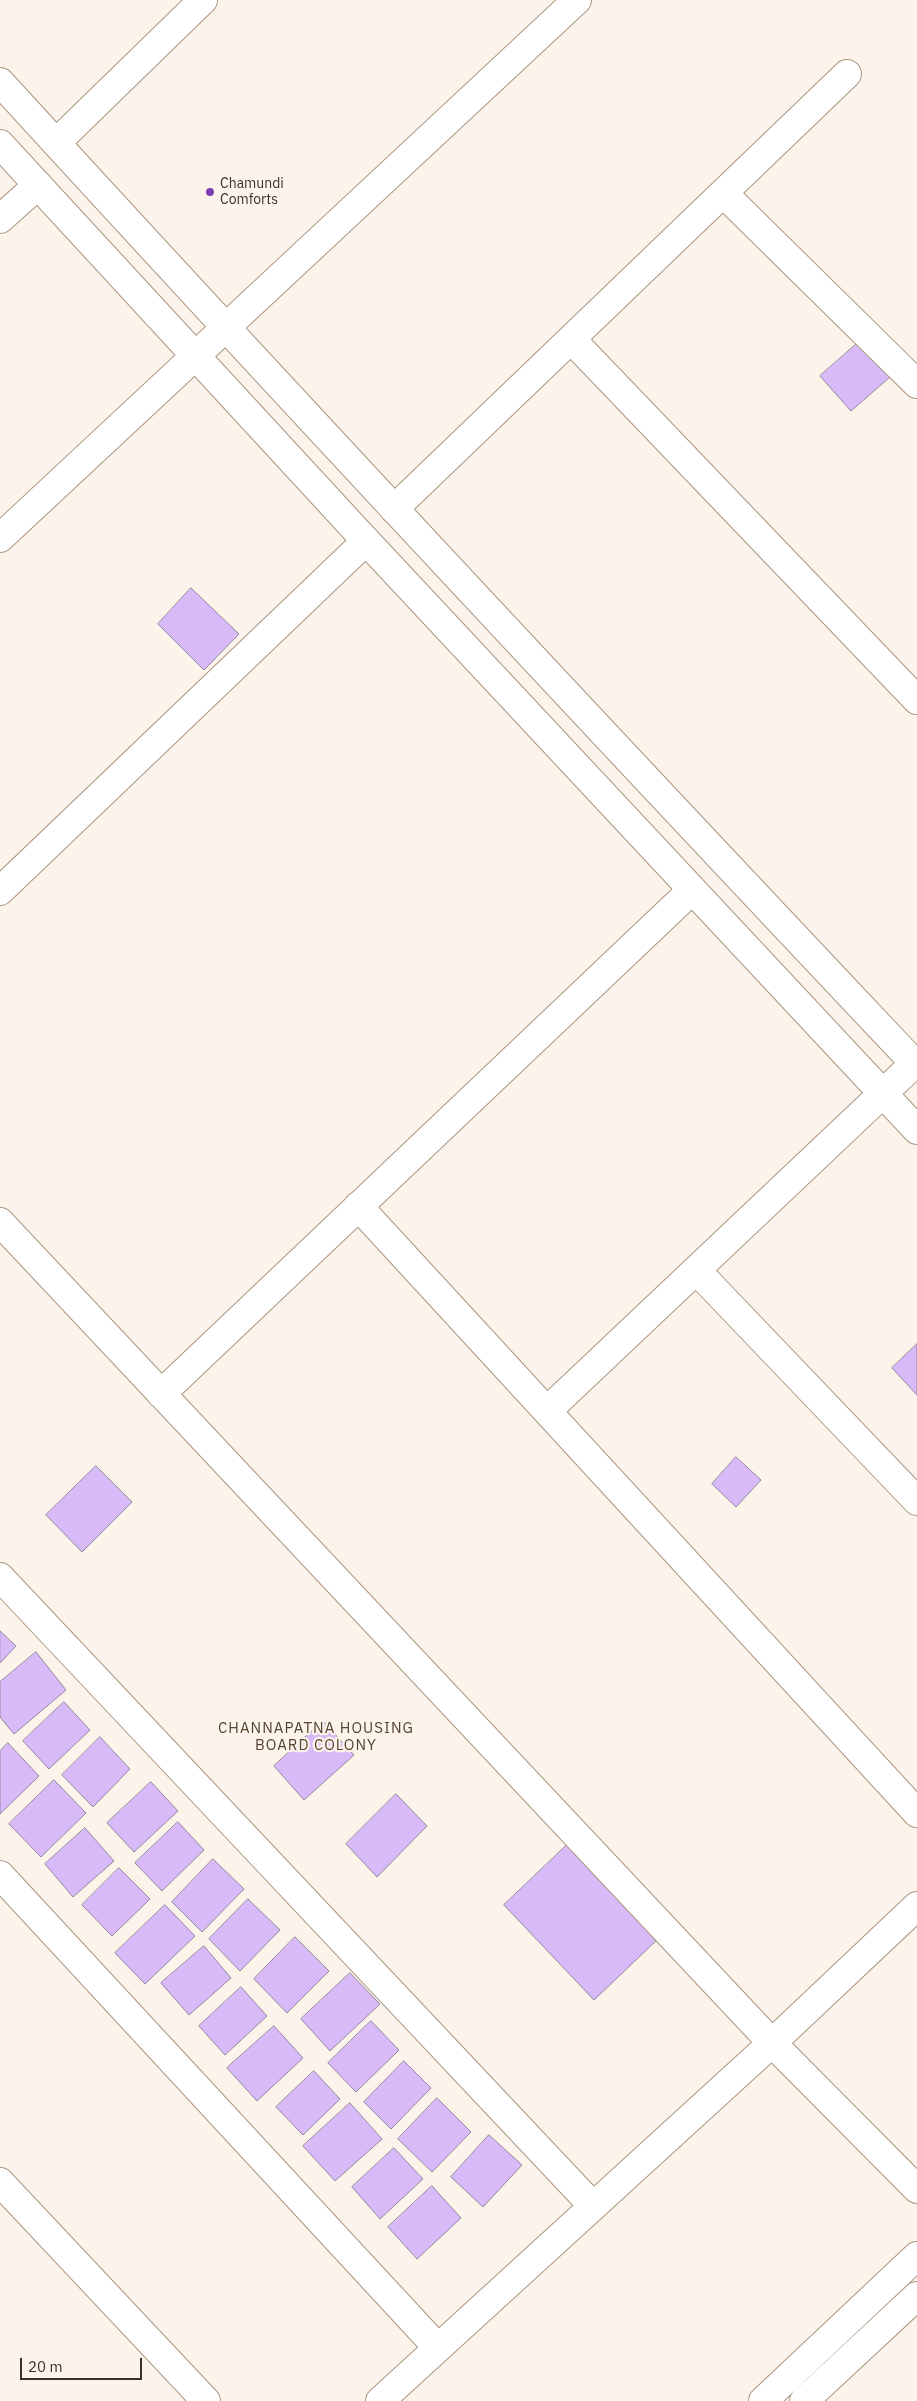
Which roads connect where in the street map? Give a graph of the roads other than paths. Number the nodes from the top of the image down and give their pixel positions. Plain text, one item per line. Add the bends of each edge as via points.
1 (203, 0) edge
2 (577, 0) edge
3 (847, 74) dead end
4 (0, 82) edge
5 (56, 143) junction
6 (0, 144) edge
7 (38, 185) junction
8 (723, 193) junction
9 (0, 219) edge
10 (225, 328) junction
11 (571, 339) junction
12 (196, 356) junction
13 (917, 384) edge
14 (394, 509) junction
15 (0, 538) edge
16 (366, 541) junction
17 (917, 700) edge
18 (692, 890) junction
19 (0, 892) edge
20 (916, 1064) edge
21 (883, 1094) junction
22 (917, 1130) edge
23 (358, 1206) junction
24 (0, 1222) edge
25 (696, 1270) junction
26 (161, 1394) junction
27 (547, 1411) junction
28 (917, 1501) edge
29 (0, 1577) edge
30 (917, 1813) edge
31 (0, 1875) edge
32 (917, 1906) edge
33 (772, 2043) junction
34 (0, 2182) edge
35 (917, 2189) edge
36 (593, 2206) junction
37 (917, 2256) edge
38 (917, 2296) edge
39 (438, 2348) junction
40 (206, 2401) edge
41 (380, 2401) edge
42 (763, 2401) edge
43 (804, 2401) edge

1 - 5 street
2 - 10 street
3 - 8 street
4 - 5 street
5 - 10 street
6 - 7 street
7 - 9 street
7 - 12 street
8 - 11 street
8 - 13 street
10 - 12 street
10 - 14 street
11 - 14 street
11 - 17 street
12 - 15 street
12 - 16 street
14 - 20 street
16 - 18 street
16 - 19 street
18 - 21 street
18 - 23 street
20 - 21 street
21 - 22 street
21 - 25 street
23 - 26 street
23 - 27 street
24 - 26 street
25 - 27 street
25 - 28 street
26 - 33 street
27 - 30 street
29 - 36 street
31 - 39 street
32 - 33 street
33 - 35 street
33 - 36 street
34 - 40 street
36 - 39 street
37 - 42 street
38 - 43 street
39 - 41 street

